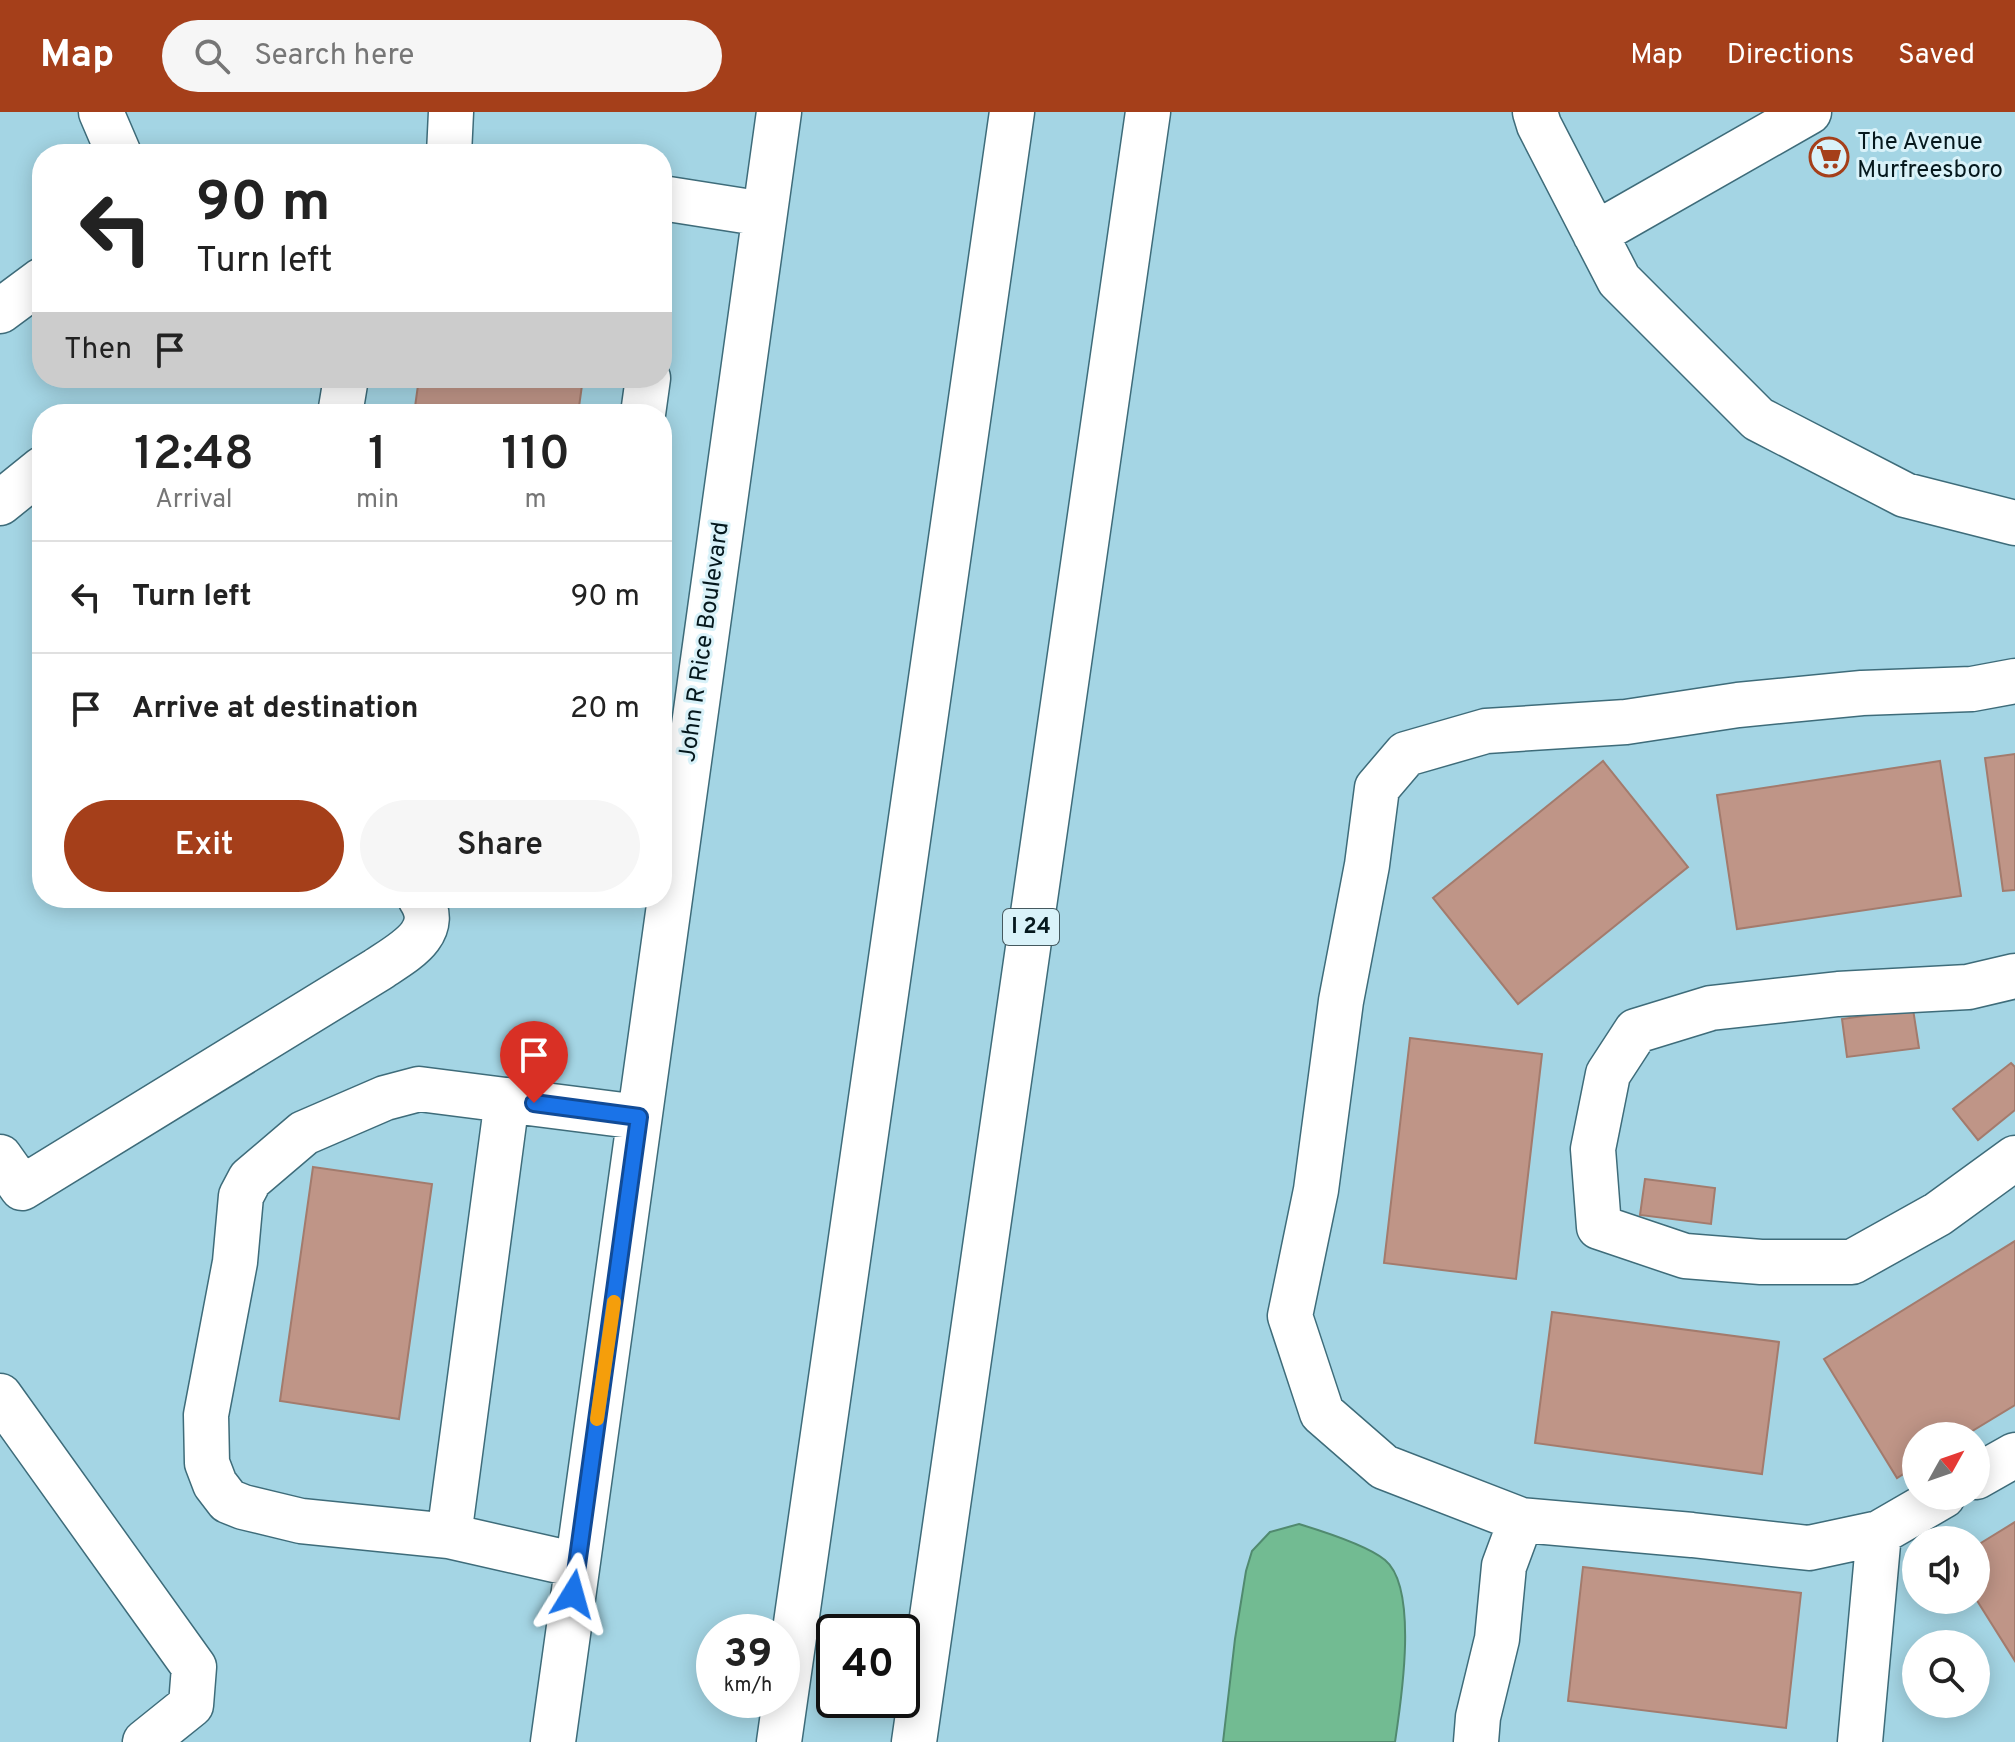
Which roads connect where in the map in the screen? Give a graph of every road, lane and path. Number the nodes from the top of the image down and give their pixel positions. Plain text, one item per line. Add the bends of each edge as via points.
1 (101, 112) edge
2 (451, 112) edge
3 (779, 112) edge
4 (1012, 112) edge
5 (1148, 112) edge
6 (1535, 112) edge
7 (1809, 112) edge
8 (115, 144) edge
9 (449, 144) edge
10 (672, 200) edge
11 (764, 214) junction
12 (1595, 234) junction
13 (32, 287) edge
14 (0, 311) edge
15 (32, 477) edge
16 (0, 503) edge
17 (2015, 523) edge
18 (2015, 681) edge
19 (672, 879) edge
20 (426, 908) edge
21 (668, 908) edge
22 (2015, 976) edge
23 (507, 1100) junction
24 (639, 1117) junction
25 (0, 1157) edge
26 (2015, 1158) edge
27 (0, 1396) edge
28 (2015, 1455) edge
29 (1990, 1469) edge
30 (1919, 1510) edge
31 (1521, 1520) junction
32 (1879, 1533) junction
33 (449, 1536) junction
34 (577, 1565) junction
35 (145, 1742) edge
36 (553, 1742) edge
37 (779, 1742) edge
38 (914, 1742) edge
39 (1476, 1742) edge
40 (1860, 1742) edge

1 - 8 main road
2 - 9 main road
3 - 11 main road, John R Rice Boulevard
4 - 37 main road
5 - 38 main road, I 24
6 - 12 main road
7 - 12 main road
10 - 11 main road
11 - 19 main road, John R Rice Boulevard
12 - 17 main road via 1619,280 1758,419 1905,495
13 - 14 main road
15 - 16 main road
18 - 31 main road via 1972,689 1738,705 1626,722 1486,731 1406,754 1377,788 1316,1190 1290,1316 1322,1413 1384,1467
20 - 25 main road via 427,929 414,945 22,1188
21 - 24 main road, John R Rice Boulevard
22 - 26 main road via 1968,987 1711,1008 1636,1031 1608,1074 1593,1149 1599,1227 1685,1256 1761,1262 1852,1262 1938,1214
23 - 24 main road
23 - 33 main road
23 - 33 main road via 419,1089 385,1098 304,1133 250,1179 241,1196 235,1262 206,1415 207,1463 228,1501 301,1521
24 - 34 main road, John R Rice Boulevard
27 - 35 main road via 194,1667 191,1705
28 - 29 main road
30 - 32 main road
31 - 32 main road via 1809,1548
31 - 39 main road via 1504,1566 1497,1639
32 - 40 main road
33 - 34 main road
34 - 36 main road, John R Rice Boulevard

